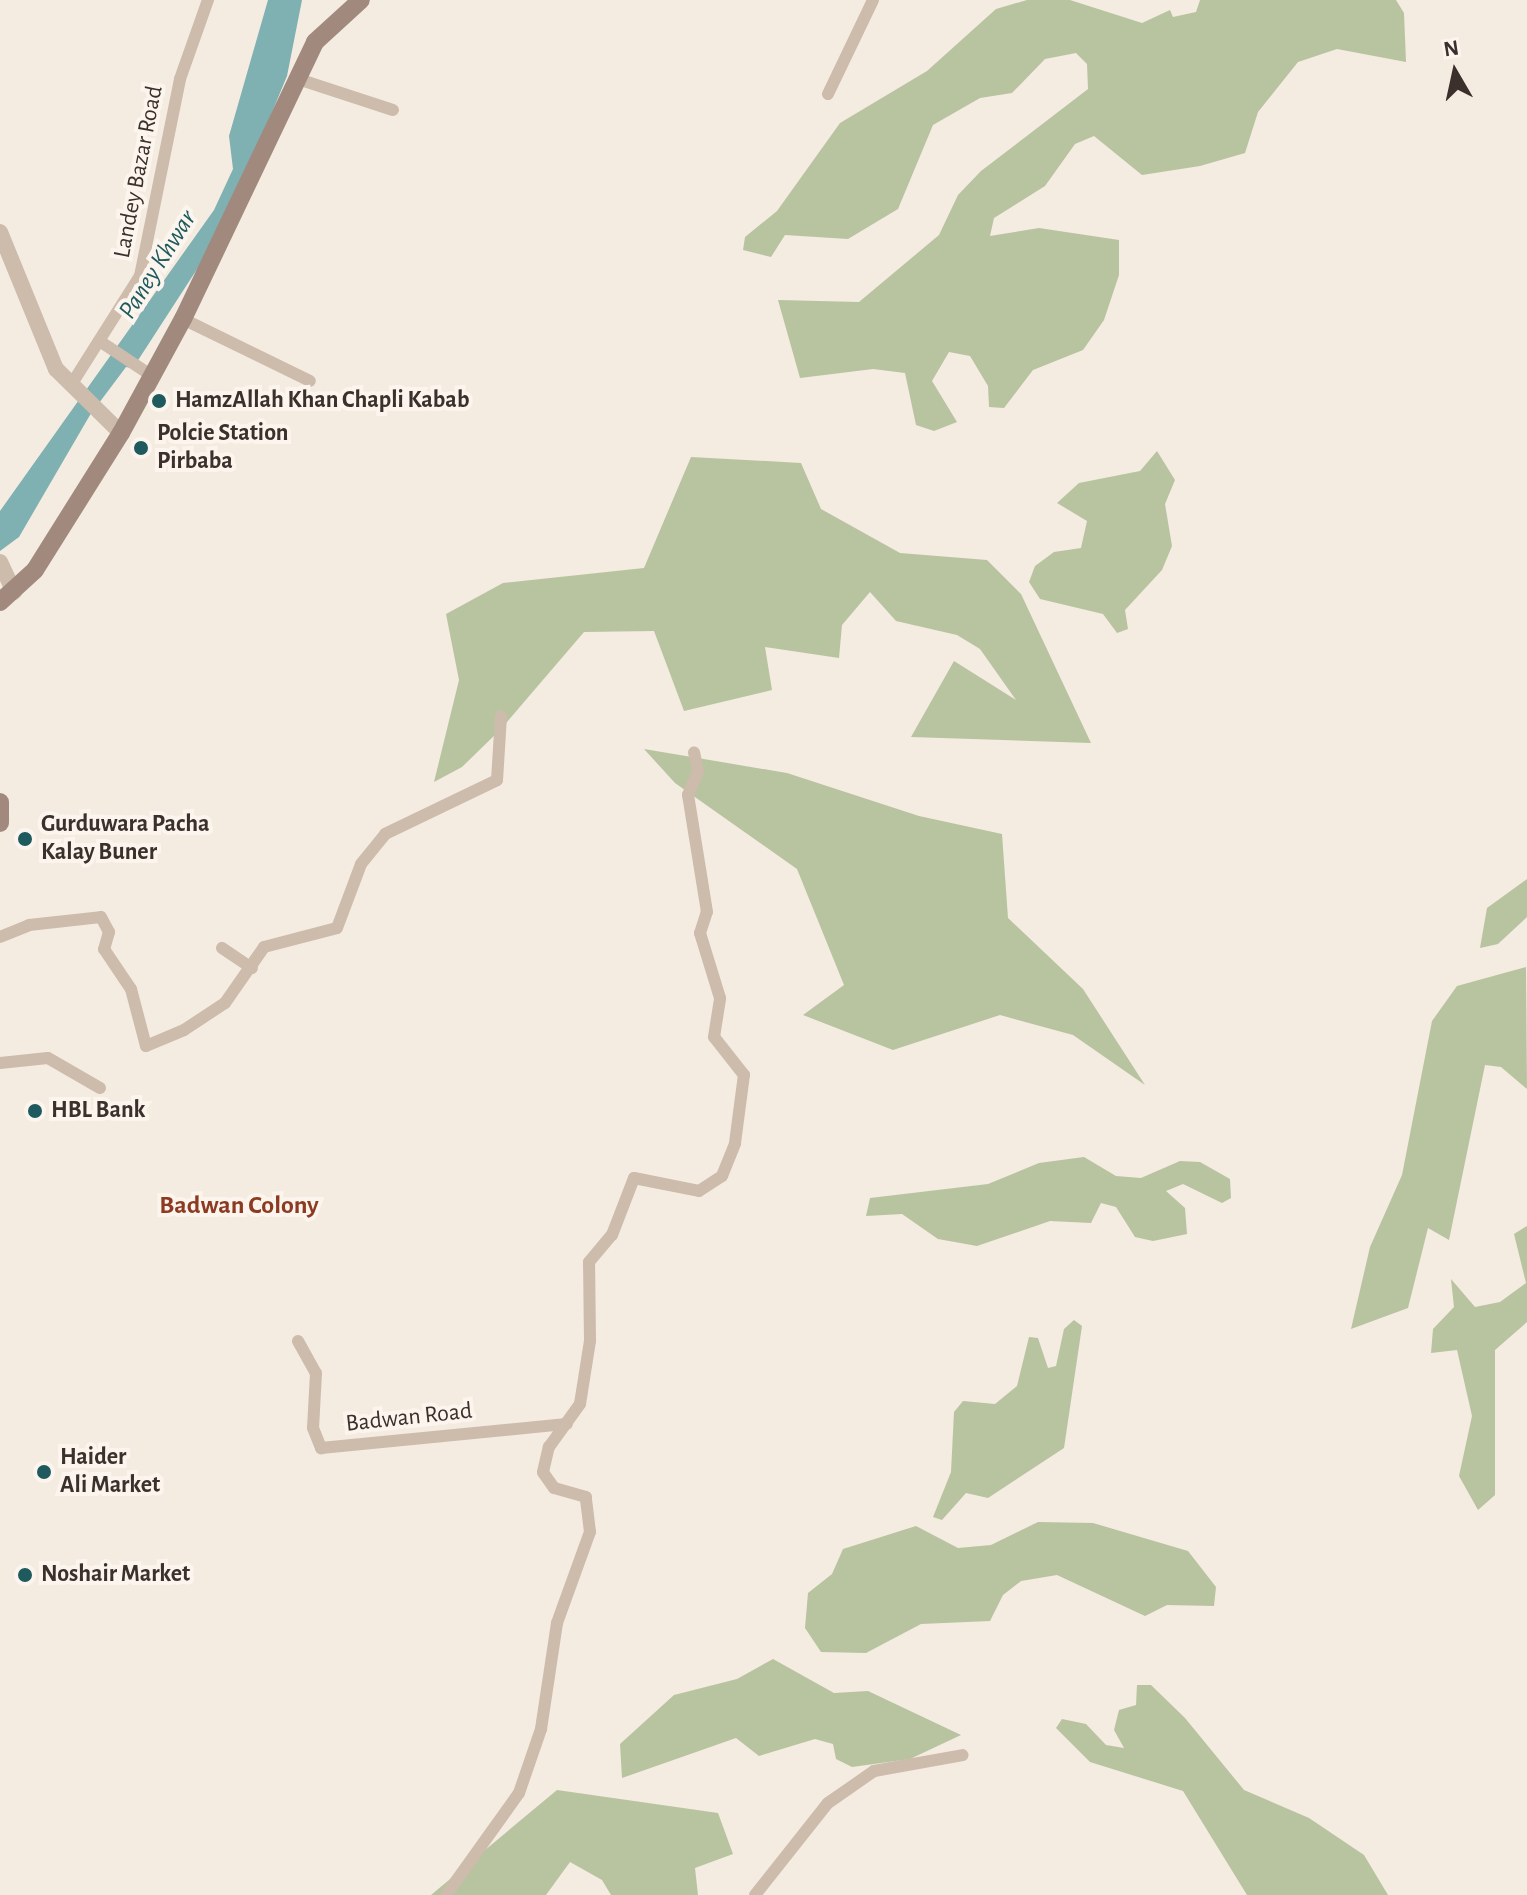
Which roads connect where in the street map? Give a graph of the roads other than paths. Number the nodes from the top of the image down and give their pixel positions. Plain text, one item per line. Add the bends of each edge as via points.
1 (208, 0) edge
2 (361, 0) edge
3 (873, 0) edge
4 (295, 78) junction
5 (828, 94) dead end
6 (393, 110) dead end
7 (0, 232) edge
8 (183, 319) junction
9 (101, 342) junction
10 (152, 376) junction
11 (310, 381) dead end
12 (74, 389) junction
13 (121, 433) junction
14 (0, 562) edge
15 (7, 597) edge
16 (501, 716) dead end
17 (694, 752) dead end
18 (0, 802) edge
19 (0, 823) edge
20 (0, 937) edge
21 (222, 948) dead end
22 (252, 968) junction
23 (0, 1063) edge
24 (100, 1088) dead end
25 (298, 1341) dead end
26 (567, 1424) junction
27 (963, 1755) dead end
28 (446, 1895) edge
29 (755, 1895) edge

1 - 9 street, Landey Bazar Road via 173,106 148,253
2 - 4 main road via 315,42
3 - 5 street
4 - 6 street
4 - 8 main road
7 - 12 street via 44,347
8 - 10 main road
8 - 11 street
9 - 10 street
9 - 12 street, Landey Bazar Road
10 - 13 main road
12 - 13 street
13 - 15 main road
14 - 15 street
16 - 22 street via 497,780 385,834 361,864 337,928 275,942
17 - 26 street via 698,771 688,795 707,912 700,933 720,998 714,1037 739,1061 745,1089 722,1176 699,1191 634,1178 612,1235 589,1262 588,1362 580,1404
18 - 19 main road
20 - 22 street via 29,925 101,917 109,932 104,949 131,989 146,1046 210,1018
21 - 22 street
23 - 24 street via 48,1058
25 - 26 street, Badwan Road via 316,1373 313,1428 321,1448
26 - 28 street via 543,1472 554,1488 586,1497 593,1518 557,1623 541,1729 519,1793
27 - 29 street via 874,1771 828,1803

